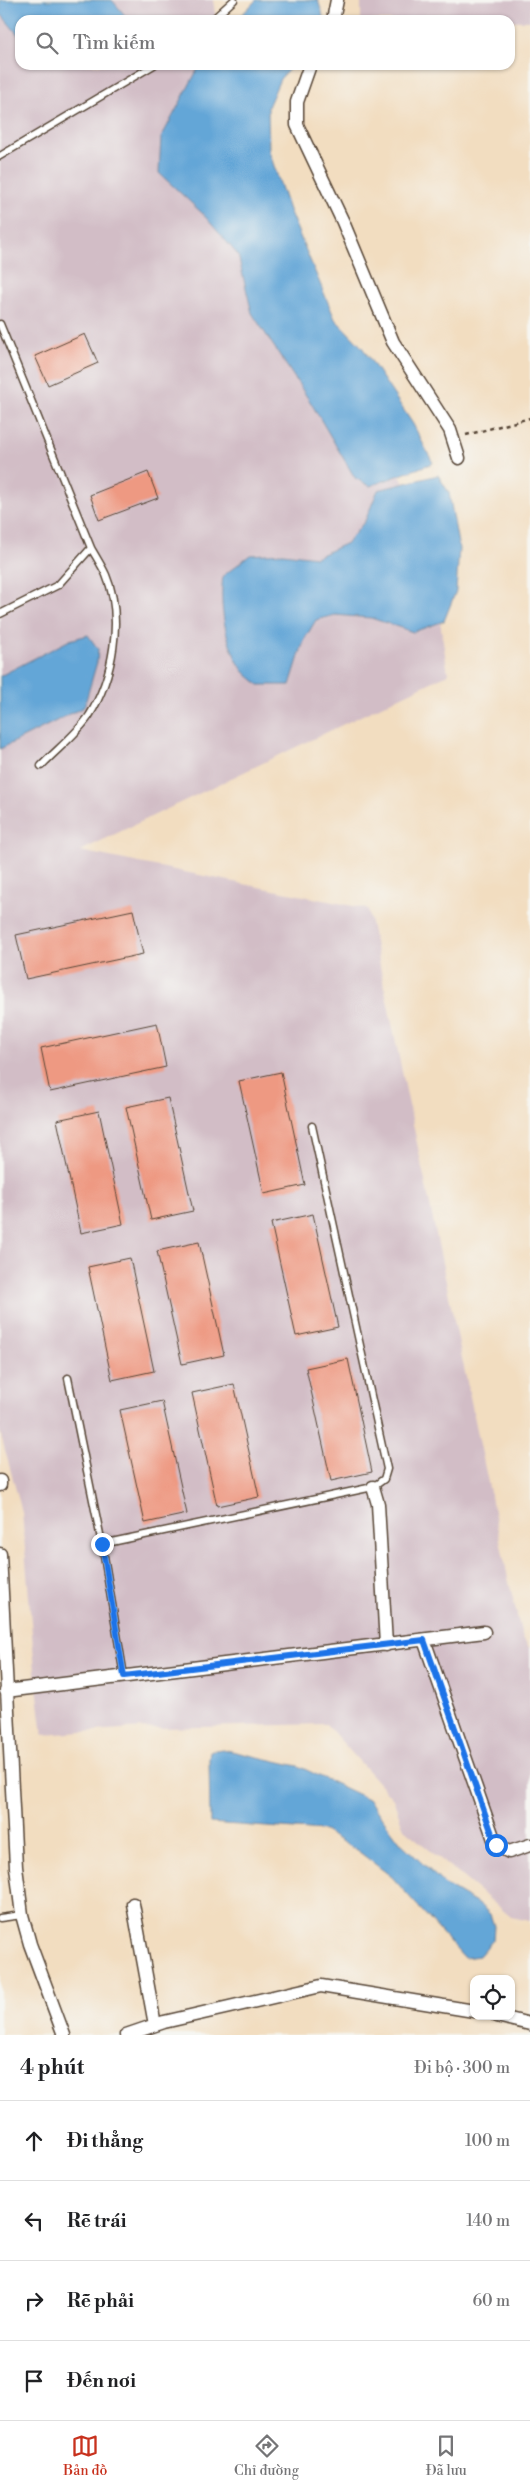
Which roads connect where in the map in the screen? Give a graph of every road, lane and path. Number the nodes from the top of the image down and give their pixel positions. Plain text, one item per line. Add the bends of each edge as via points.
1 (234, 0) edge
2 (337, 0) edge
3 (218, 15) edge
4 (334, 15) edge
5 (146, 70) edge
6 (308, 70) edge
7 (0, 156) edge
8 (0, 324) edge
9 (530, 418) edge
10 (452, 438) junction
11 (459, 458) dead end
12 (91, 548) junction
13 (0, 614) edge
14 (41, 766) dead end
15 (312, 1126) dead end
16 (68, 1378) dead end
17 (373, 1487) junction
18 (102, 1544) junction
19 (0, 1554) edge
20 (484, 1632) dead end
21 (424, 1640) junction
22 (386, 1645) junction
23 (2, 1658) edge
24 (124, 1676) junction
25 (6, 1691) junction
26 (5, 1765) edge
27 (530, 1845) edge
28 (133, 1904) dead end
29 (22, 1915) junction
30 (0, 1918) edge
31 (470, 2010) edge
32 (514, 2020) edge
33 (530, 2024) edge
34 (155, 2025) junction
35 (64, 2035) edge
36 (126, 2035) edge

1 - 3 lane
2 - 4 street
5 - 7 lane
6 - 10 street via 297,102 296,125 343,222 394,342
8 - 12 lane
9 - 10 path
10 - 11 street
12 - 13 lane via 58,585
12 - 14 lane via 106,576 114,613 107,673 88,717
15 - 17 lane via 387,1469 384,1478
16 - 18 lane
17 - 18 lane
17 - 22 street via 378,1504
18 - 24 lane
19 - 23 street
20 - 21 street
21 - 22 street
21 - 27 street via 496,1845 509,1852
22 - 24 street
23 - 25 street
24 - 25 street
25 - 26 street
26 - 29 street
28 - 34 street
29 - 30 lane
29 - 35 street
31 - 34 street via 321,1986
32 - 33 street
34 - 36 street

